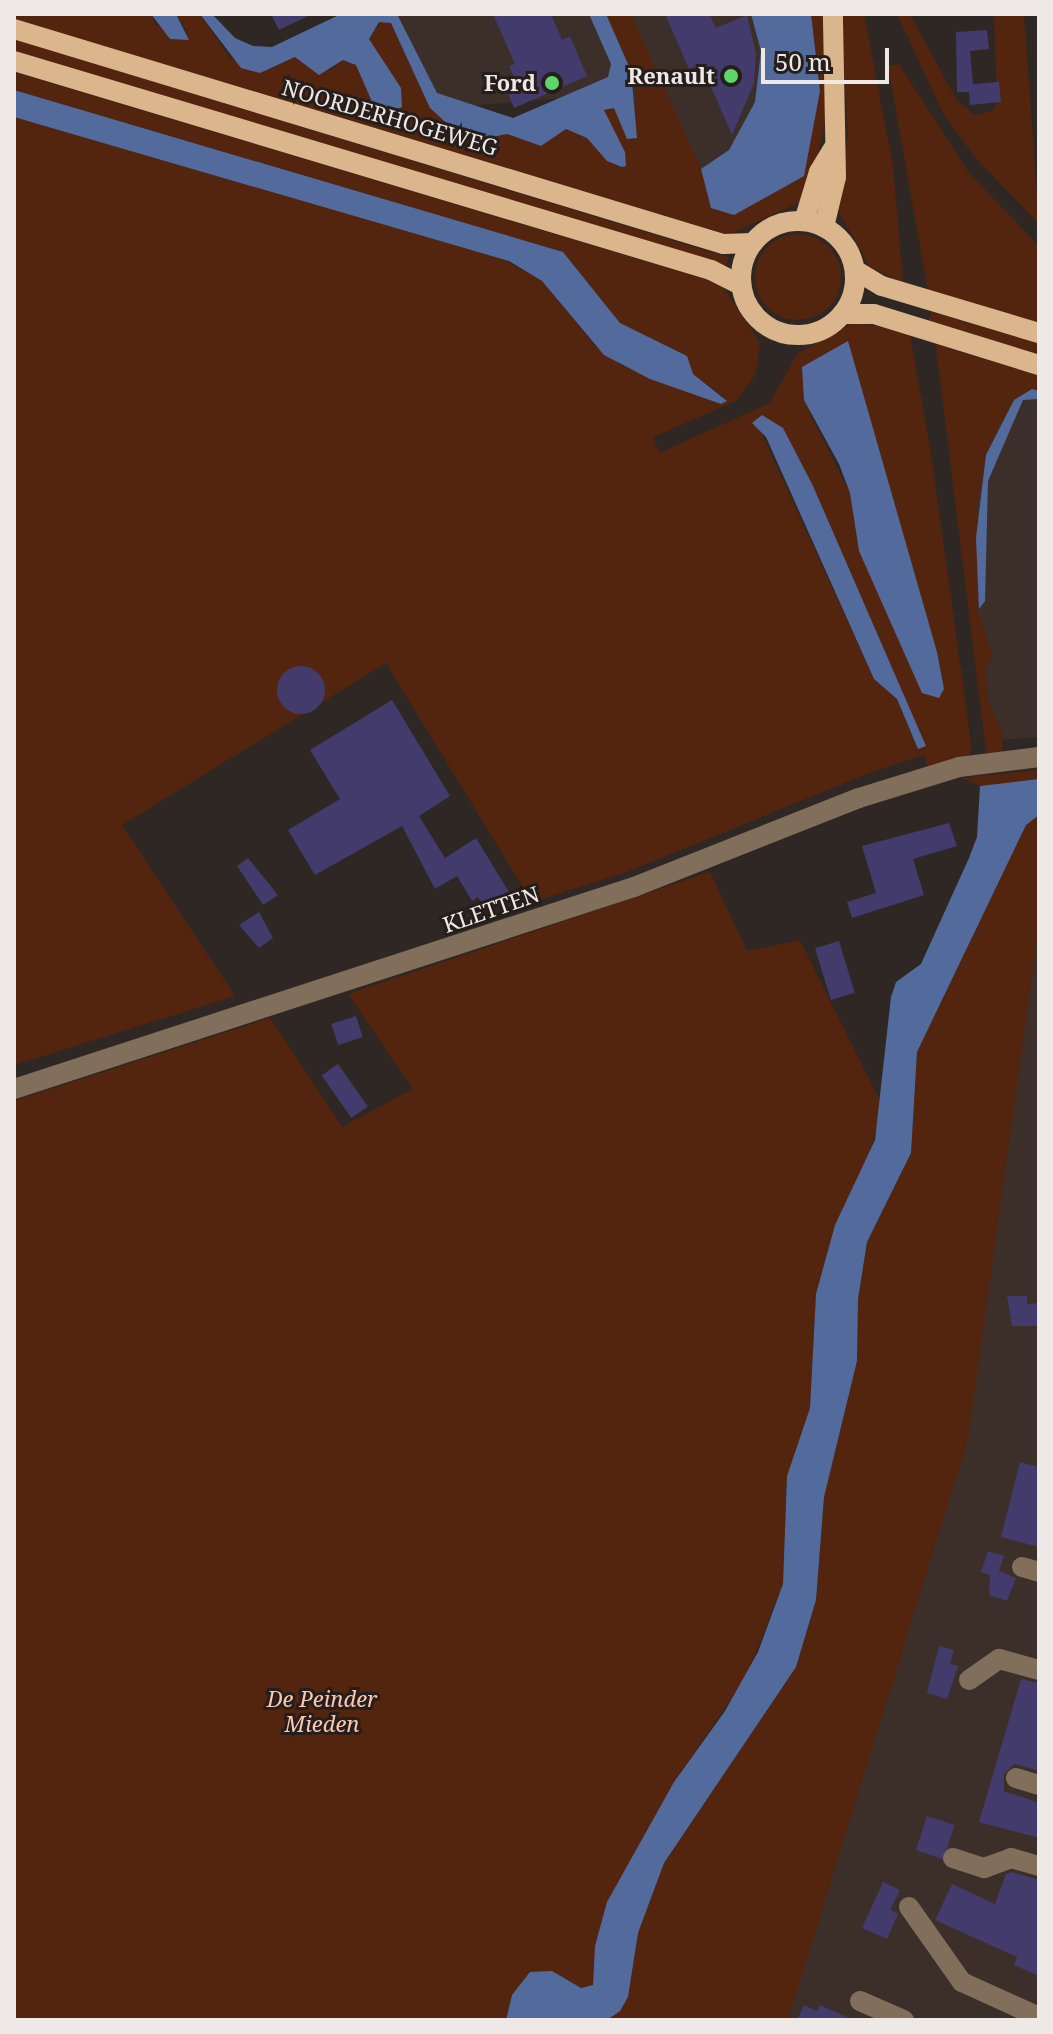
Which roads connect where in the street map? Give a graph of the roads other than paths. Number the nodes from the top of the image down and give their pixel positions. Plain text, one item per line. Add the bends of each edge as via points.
1 (833, 14) edge
2 (14, 29) edge
3 (14, 61) edge
4 (833, 149) junction
5 (804, 221) junction
6 (824, 227) junction
7 (753, 243) junction
8 (855, 270) junction
9 (741, 285) junction
10 (842, 314) junction
11 (1039, 333) edge
12 (1039, 365) edge
13 (1039, 757) edge
14 (14, 1089) edge
15 (1039, 1670) edge
16 (969, 1680) dead end
17 (1016, 1778) dead end
18 (1039, 1785) edge
19 (953, 1858) dead end
20 (1039, 1866) edge
21 (909, 1907) dead end
22 (860, 2001) dead end
23 (1039, 2017) edge
24 (904, 2020) edge

1 - 4 main road via 838,116
2 - 7 main road, NOORDERHOGEWEG via 723,244
3 - 9 main road via 711,270
4 - 5 main road via 819,172
4 - 6 main road via 836,177
5 - 6 main road
5 - 7 main road via 775,225
6 - 8 main road via 850,252
7 - 9 main road via 745,256
8 - 10 main road via 855,286
8 - 11 main road via 882,286
9 - 10 main road via 757,318 784,333 813,333
10 - 12 main road via 874,314
13 - 14 street, KLETTEN via 978,763 859,798 634,887
15 - 16 street via 999,1659
17 - 18 street
19 - 20 street via 984,1868 1011,1858
21 - 23 street via 962,1982
22 - 24 street

